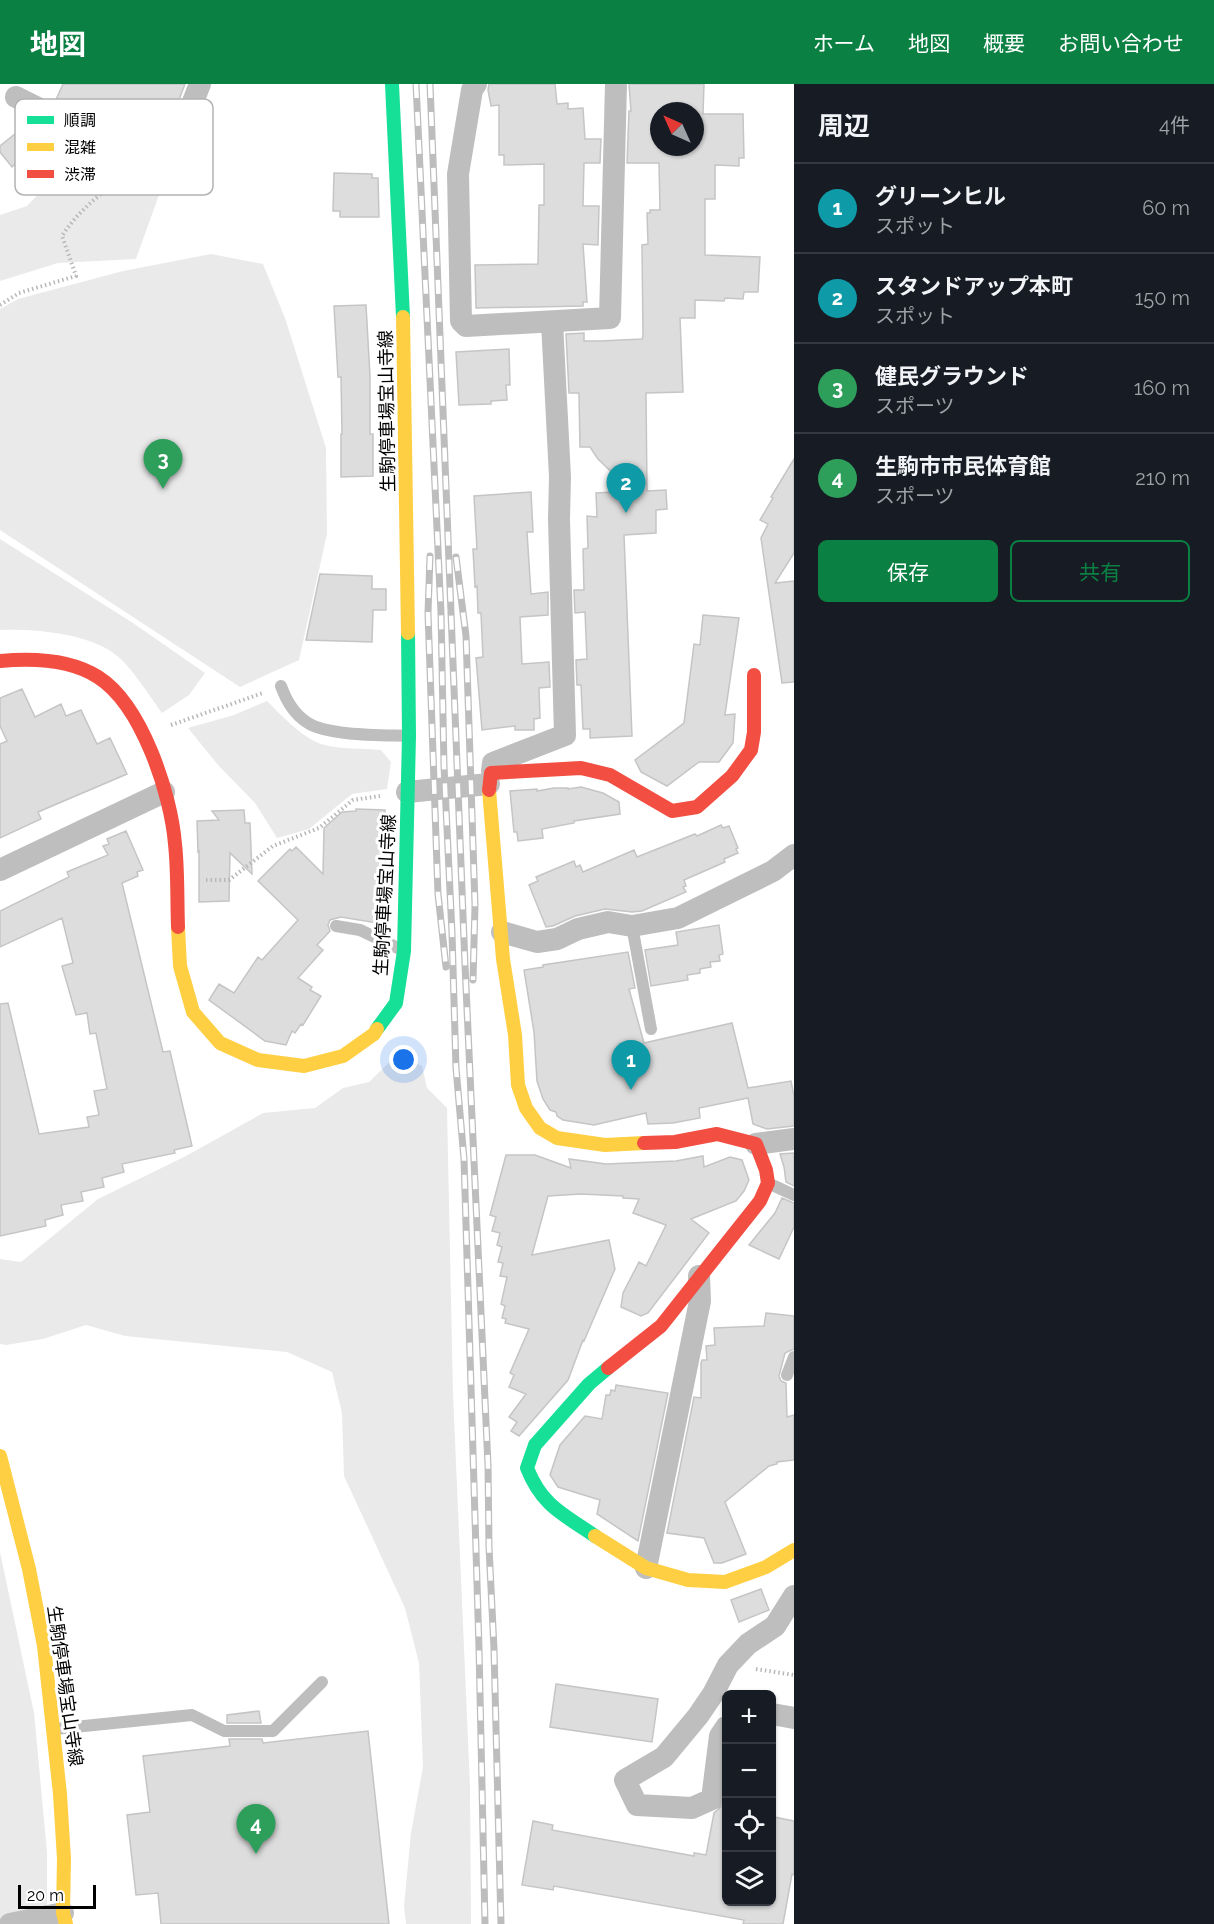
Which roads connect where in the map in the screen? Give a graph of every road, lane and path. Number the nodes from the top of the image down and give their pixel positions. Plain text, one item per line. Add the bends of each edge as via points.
1 (200, 84) edge
2 (392, 84) edge
3 (476, 84) edge
4 (616, 84) edge
5 (194, 99) edge
6 (100, 195) edge
7 (0, 305) edge
8 (552, 322) junction
9 (0, 661) edge
10 (754, 675) dead end
11 (281, 686) joint
12 (145, 735) junction
13 (409, 736) junction
14 (490, 778) junction
15 (164, 792) junction
16 (407, 792) junction
17 (794, 855) edge
18 (0, 870) edge
19 (177, 881) junction
20 (336, 926) dead end
21 (632, 926) junction
22 (502, 933) junction
23 (404, 951) junction
24 (651, 1029) dead end
25 (794, 1139) edge
26 (756, 1144) junction
27 (768, 1183) junction
28 (794, 1195) edge
29 (699, 1276) junction
30 (794, 1357) edge
31 (787, 1376) dead end
32 (0, 1456) edge
33 (794, 1550) edge
34 (646, 1568) junction
35 (794, 1596) edge
36 (729, 1665) junction
37 (794, 1675) edge
38 (322, 1682) dead end
39 (776, 1715) edge
40 (794, 1718) edge
41 (54, 1729) junction
42 (722, 1733) edge
43 (65, 1918) edge
44 (10, 1924) edge

1 - 5 street
2 - 13 main road, 生駒停車場宝山寺線 via 404,346
3 - 8 street via 458,174 461,321 466,326
4 - 8 street via 610,318
6 - 7 path via 70,223 62,236 76,276 19,293
8 - 14 street via 560,477 565,735 493,763
9 - 12 main road, 生駒停車場宝山寺線 via 64,663 98,676 125,702
10 - 14 main road via 751,750 732,776 697,807 672,811 610,775 581,768
11 - 12 path
11 - 13 lane via 287,701 308,723 337,732
12 - 15 main road, 生駒停車場宝山寺線
13 - 16 main road, 生駒停車場宝山寺線
14 - 16 street
14 - 22 main road
15 - 18 street
15 - 19 main road, 生駒停車場宝山寺線 via 175,842
16 - 19 path via 353,800 320,828 273,846 229,879
16 - 23 main road, 生駒停車場宝山寺線
17 - 21 street via 773,871 678,918
19 - 23 main road, 生駒停車場宝山寺線 via 180,966 193,1012 220,1042 258,1060 304,1066 343,1056 374,1034 396,1003
20 - 23 lane via 360,930
21 - 22 street via 609,922 537,942
21 - 24 lane
22 - 26 main road via 518,1085 526,1108 540,1128 557,1138 605,1145 675,1143 717,1134
25 - 26 street
26 - 27 main road
27 - 28 lane
27 - 29 main road via 760,1201
29 - 34 street via 700,1301
29 - 34 main road via 661,1326 589,1384 535,1445 527,1468 545,1501
30 - 31 lane
32 - 41 main road, 生駒停車場宝山寺線 via 29,1569
33 - 34 main road via 766,1567 725,1582 688,1580
35 - 36 street via 775,1626 748,1644
36 - 37 path
36 - 42 street via 698,1716 664,1757 626,1780 637,1805 692,1808 712,1799
38 - 41 lane via 273,1731 224,1731 192,1715
39 - 40 street
41 - 43 main road, 生駒停車場宝山寺線
43 - 44 street

